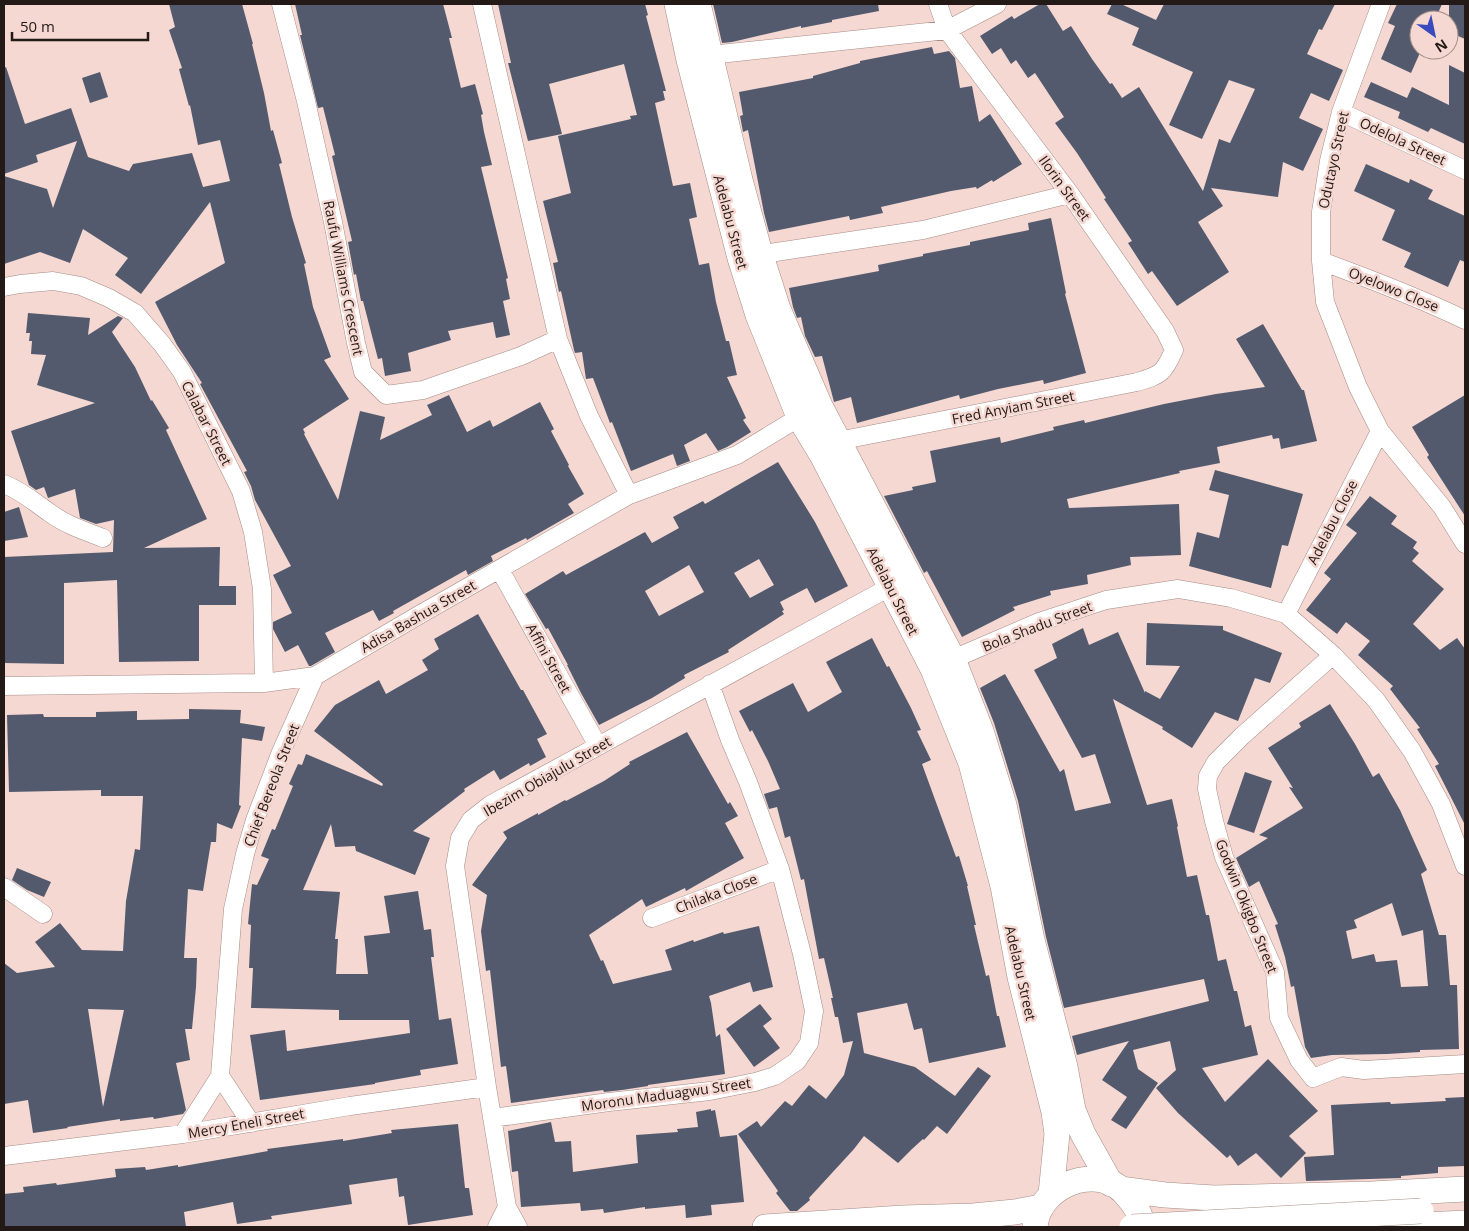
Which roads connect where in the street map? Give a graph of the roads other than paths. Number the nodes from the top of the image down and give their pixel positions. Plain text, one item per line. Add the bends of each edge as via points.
1 (281, 4) edge
2 (482, 4) edge
3 (677, 4) edge
4 (698, 4) edge
5 (938, 4) edge
6 (997, 4) edge
7 (1381, 4) edge
8 (947, 30) junction
9 (699, 58) junction
10 (1342, 112) junction
11 (1465, 170) edge
12 (1070, 194) junction
13 (750, 256) junction
14 (1321, 261) junction
15 (4, 287) edge
16 (1465, 320) edge
17 (558, 339) junction
18 (1174, 350) joint
19 (810, 411) junction
20 (1380, 431) junction
21 (838, 441) junction
22 (4, 484) edge
23 (629, 495) junction
24 (103, 538) dead end
25 (1465, 544) edge
26 (500, 570) junction
27 (900, 581) junction
28 (1286, 614) junction
29 (1333, 655) junction
30 (953, 660) junction
31 (315, 676) junction
32 (264, 683) junction
33 (710, 684) junction
34 (4, 686) edge
35 (598, 746) junction
36 (1465, 866) edge
37 (780, 869) junction
38 (4, 887) edge
39 (43, 914) dead end
40 (652, 918) dead end
41 (1465, 1064) edge
42 (220, 1076) junction
43 (487, 1086) junction
44 (492, 1118) junction
45 (251, 1123) junction
46 (183, 1134) junction
47 (4, 1156) edge
48 (1115, 1186) junction
49 (1465, 1189) edge
50 (507, 1207) junction
51 (1465, 1207) edge
52 (1042, 1209) edge
53 (1421, 1218) junction
54 (1465, 1223) edge
55 (497, 1227) edge
56 (518, 1227) edge
57 (765, 1227) edge
58 (1132, 1227) edge
59 (1142, 1227) edge
60 (1385, 1227) edge

1 - 17 street, Raufu Williams Crescent via 333,222 363,372 386,396 423,390
2 - 17 street
3 - 9 main road, Adelabu Street
4 - 9 main road, Adelabu Street
5 - 8 street, Ilorin Street
6 - 8 street
7 - 10 street, Odutayo Street
8 - 9 street
8 - 12 street, Ilorin Street
9 - 13 main road, Adelabu Street via 740,180
10 - 11 street, Odelola Street
10 - 14 street, Odutayo Street via 1321,212
12 - 13 street via 923,230
12 - 18 street, Ilorin Street via 1165,331
13 - 19 main road, Adelabu Street via 778,308
14 - 16 street, Oyelowo Close via 1391,286
14 - 20 street, Odutayo Street via 1325,302 1358,386
15 - 32 street, Calabar Street via 53,281 82,286 109,298 135,313 182,372 241,491 253,532 262,589
17 - 23 street via 589,416
18 - 21 street, Fred Anyiam Street via 1161,372 1138,382
19 - 21 main road, Adelabu Street
19 - 23 street, Adisa Bashua Street via 737,455
19 - 27 main road, Adelabu Street via 822,455
20 - 25 street, Odutayo Street via 1442,507
20 - 28 street, Adelabu Close
21 - 27 main road, Adelabu Street
22 - 24 street via 72,526
23 - 26 street, Adisa Bashua Street
26 - 31 street, Adisa Bashua Street
26 - 35 street, Affini Street
27 - 30 main road, Adelabu Street
27 - 33 street, Ibezim Obiajulu Street
27 - 52 main road, Adelabu Street via 971,763 1003,886 1020,977 1057,1134
28 - 29 street, Bola Shadu Street
28 - 30 street, Bola Shadu Street via 1231,598 1178,589 1106,600 1040,622
29 - 36 street, Bola Shadu Street via 1376,700 1412,751 1441,804
29 - 41 street, Godwin Okigbo Street via 1242,736 1216,762 1208,776 1214,821 1224,857 1275,972 1279,1018 1299,1060 1313,1078 1341,1067 1364,1070
30 - 48 main road, Adelabu Street via 981,731 1004,805 1073,1110 1083,1134
31 - 32 street, Adisa Bashua Street
31 - 42 street, Chief Bereola Street via 281,752 245,854 233,909
32 - 34 street, Adisa Bashua Street
33 - 35 street, Ibezim Obiajulu Street
33 - 37 street, Moronu Maduagwu Street
35 - 43 street, Ibezim Obiajulu Street via 490,805 471,820 460,838 455,866
37 - 40 street, Chilaka Close
37 - 44 street, Moronu Maduagwu Street via 814,1010 809,1043 797,1061 774,1076 710,1091
38 - 39 street
42 - 45 street
42 - 46 street
43 - 44 street, Ibezim Obiajulu Street
43 - 45 street, Mercy Eneli Street
44 - 50 street, Ibezim Obiajulu Street
45 - 46 street, Mercy Eneli Street
46 - 47 street, Mercy Eneli Street
48 - 49 main road via 1165,1195 1214,1198
48 - 52 main road via 1095,1180 1064,1185
48 - 59 main road, Adelabu Street via 1134,1203
50 - 55 street
50 - 56 street, Ibezim Obiajulu Street
51 - 53 main road
52 - 57 main road via 973,1216
53 - 54 main road
53 - 58 main road, bridge
53 - 60 main road

